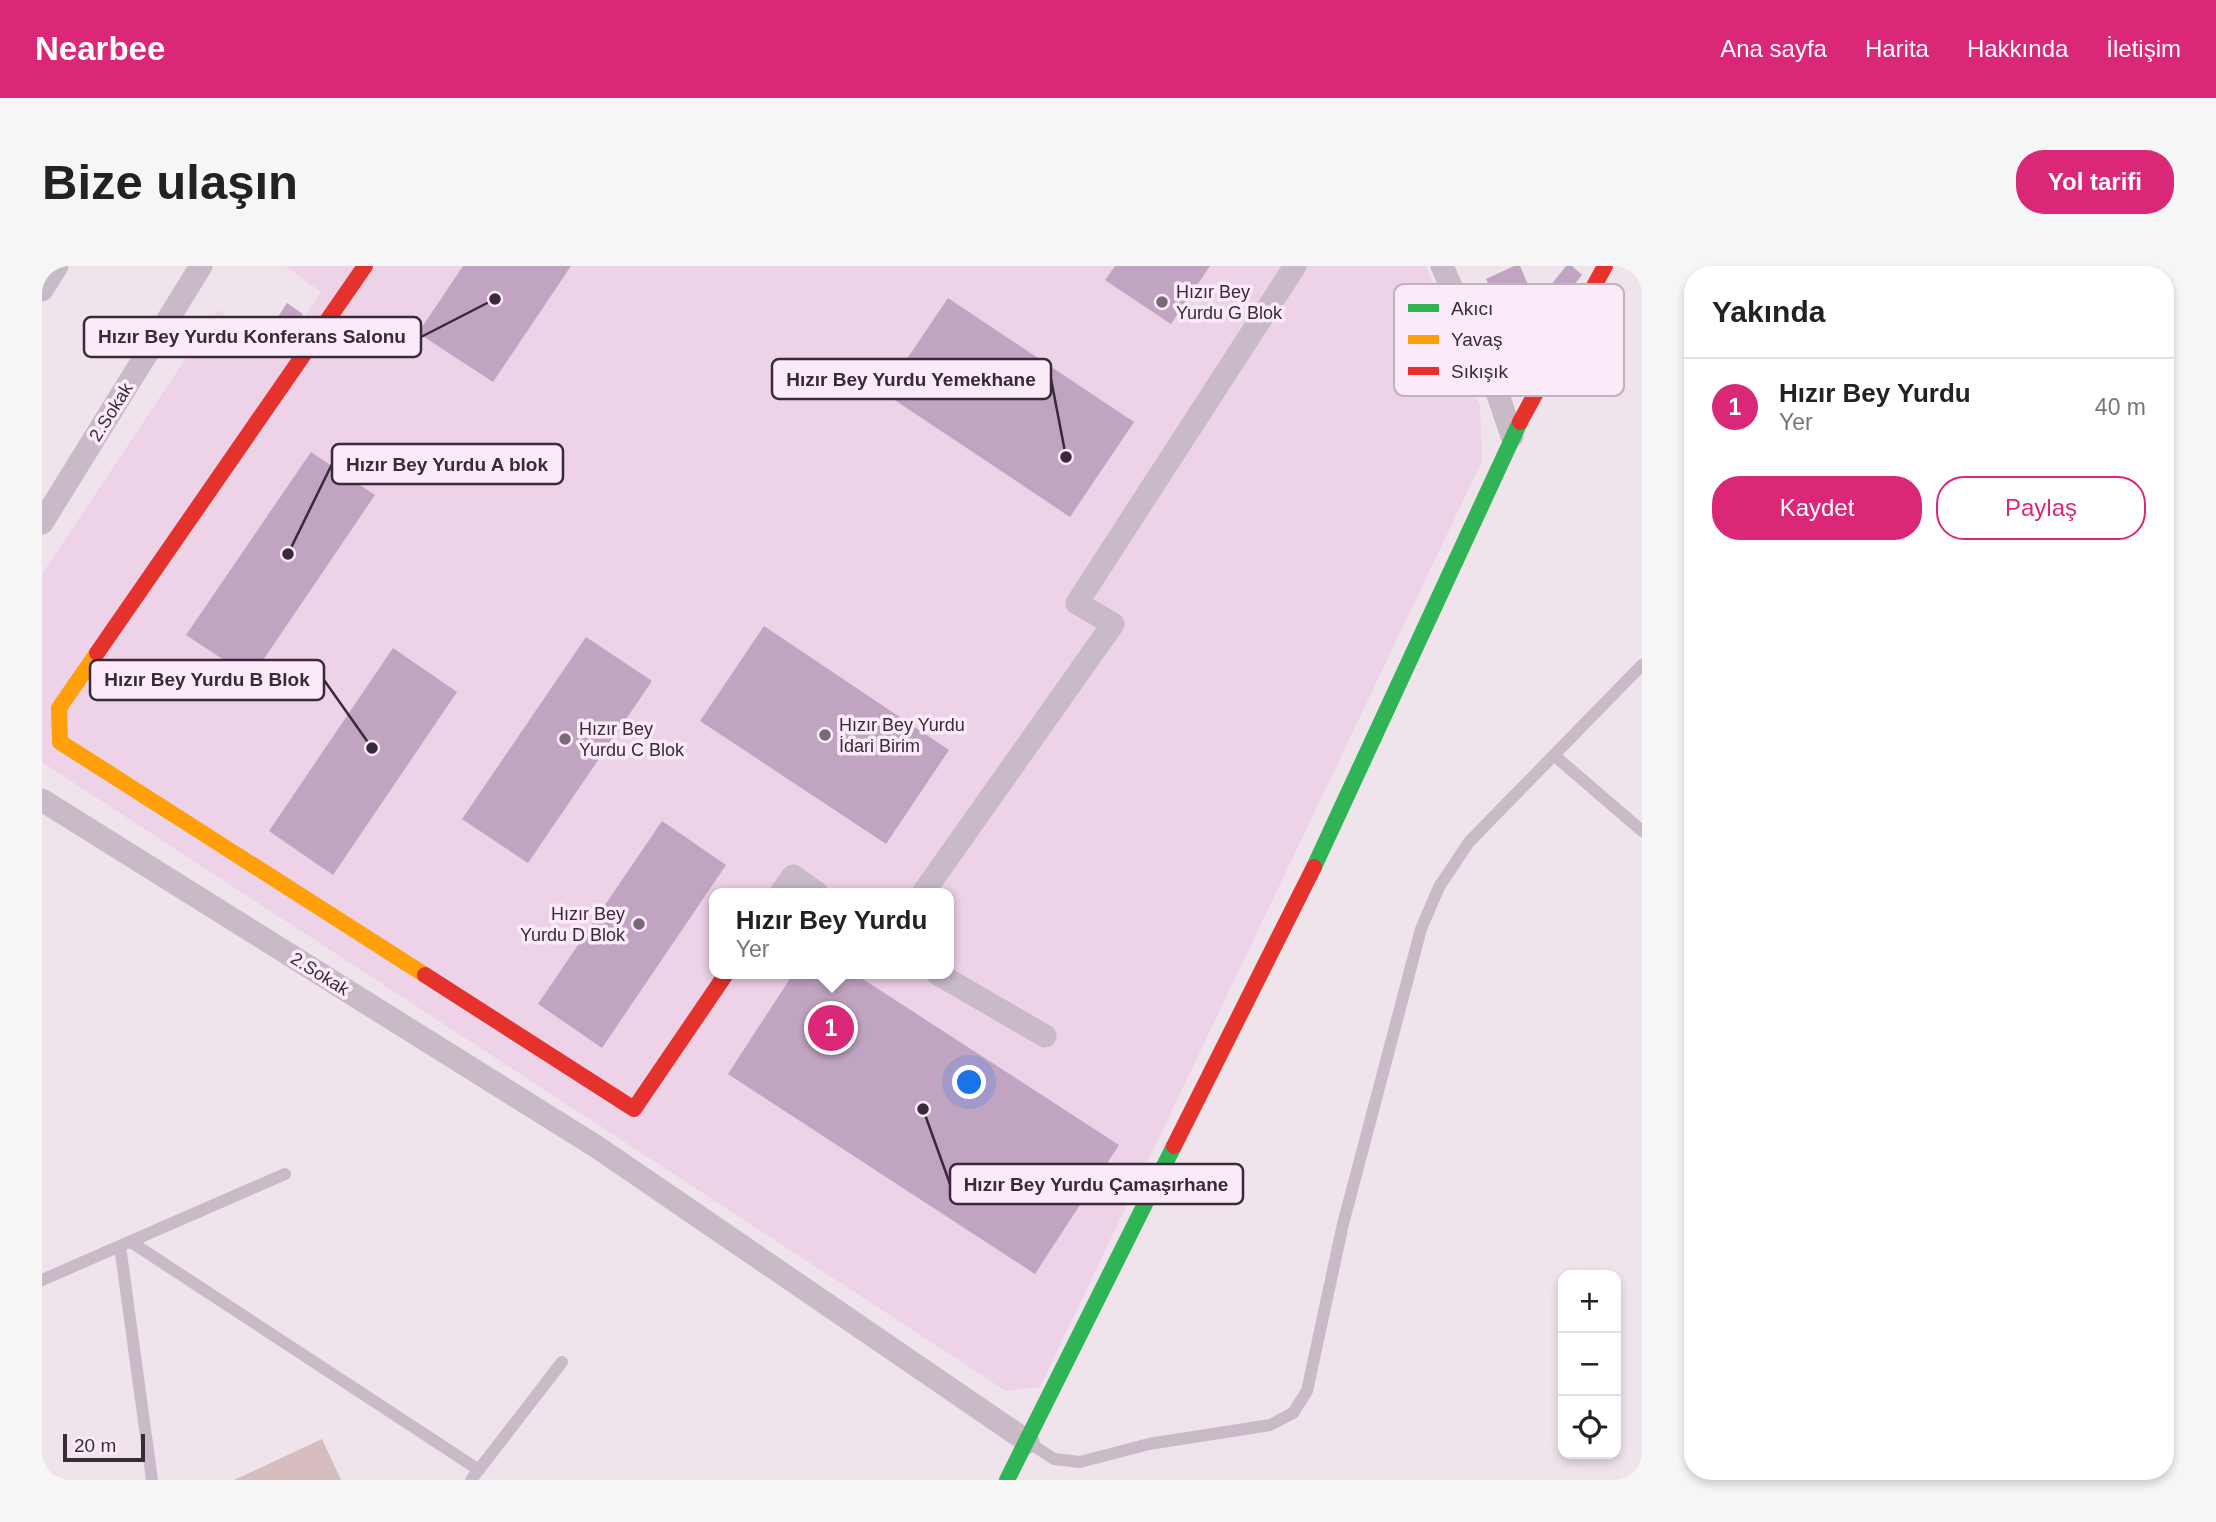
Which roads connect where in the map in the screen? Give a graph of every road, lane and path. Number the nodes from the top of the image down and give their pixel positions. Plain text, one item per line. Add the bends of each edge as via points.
1 (57, 266) edge
2 (201, 266) edge
3 (365, 266) edge
4 (1295, 266) edge
5 (1442, 266) edge
6 (1605, 266) edge
7 (1450, 284) edge
8 (1595, 284) edge
9 (42, 290) edge
10 (1498, 396) edge
11 (1534, 396) edge
12 (1512, 436) junction
13 (42, 523) edge
14 (1642, 665) edge
15 (1555, 755) junction
16 (42, 800) edge
17 (1642, 831) edge
18 (785, 888) edge
19 (810, 888) edge
20 (927, 888) edge
21 (723, 979) edge
22 (946, 979) edge
23 (1045, 1037) dead end
24 (285, 1174) dead end
25 (125, 1244) junction
26 (42, 1280) edge
27 (562, 1362) dead end
28 (1028, 1442) junction
29 (475, 1475) edge
30 (152, 1480) edge
31 (1006, 1480) edge

1 - 9 street
2 - 13 street, 2.Sokak
3 - 21 street via 59,708 60,742 634,1109
4 - 20 street via 1077,603 1113,624
5 - 7 street
6 - 8 street
10 - 12 street
11 - 12 street
12 - 28 street via 1331,834
14 - 15 lane
15 - 17 lane
15 - 28 lane via 1469,842 1429,908 1343,1224 1301,1403 1293,1413 1270,1425 1162,1442 1080,1462 1054,1459
16 - 28 street, 2.Sokak via 597,1147
18 - 19 street via 793,876
22 - 23 street
24 - 25 lane
25 - 26 lane
25 - 29 lane
25 - 30 lane
27 - 29 lane
28 - 31 street

